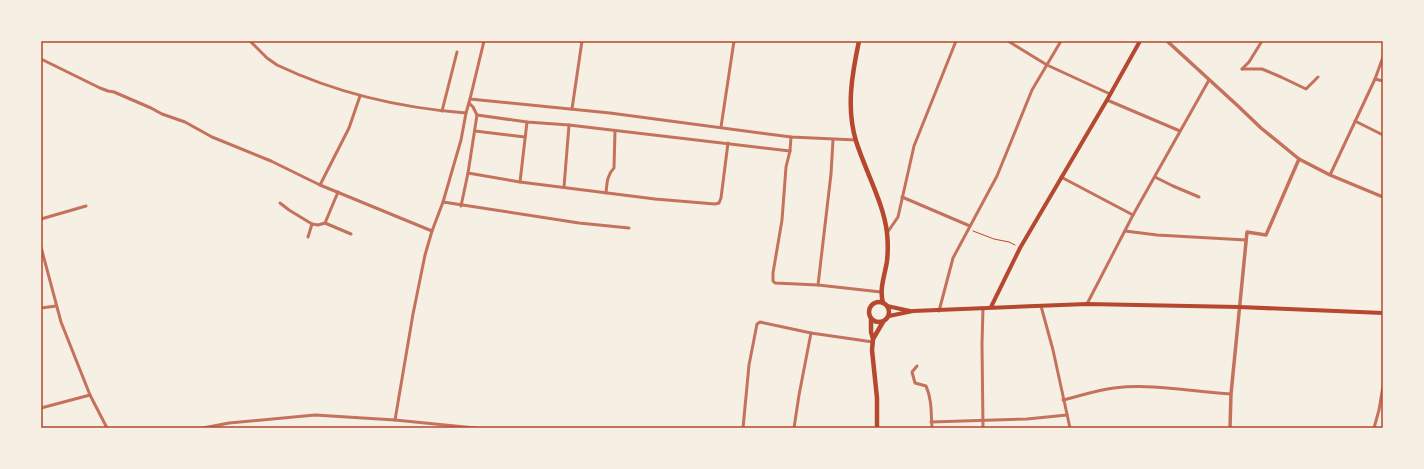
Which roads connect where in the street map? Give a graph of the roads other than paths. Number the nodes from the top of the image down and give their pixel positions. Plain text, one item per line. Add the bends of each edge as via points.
1 (250, 41) edge
2 (484, 41) edge
3 (582, 41) edge
4 (734, 41) edge
5 (859, 41) edge
6 (956, 41) edge
7 (1008, 41) edge
8 (1061, 41) edge
9 (1140, 41) edge
10 (1167, 41) edge
11 (1262, 41) edge
12 (457, 52) dead end
13 (1383, 58) edge
14 (41, 59) edge
15 (1047, 65) junction
16 (1318, 77) dead end
17 (1375, 79) junction
18 (1209, 80) junction
19 (1383, 81) edge
20 (1110, 94) junction
21 (360, 96) junction
22 (470, 99) junction
23 (1107, 100) junction
24 (469, 104) junction
25 (572, 109) junction
26 (442, 111) junction
27 (466, 113) junction
28 (477, 115) junction
29 (1355, 121) junction
30 (527, 122) junction
31 (569, 125) junction
32 (721, 128) junction
33 (475, 131) junction
34 (615, 131) junction
35 (1180, 131) junction
36 (1383, 135) edge
37 (525, 137) junction
38 (791, 137) junction
39 (834, 140) junction
40 (856, 140) junction
41 (728, 143) junction
42 (790, 151) junction
43 (1299, 159) junction
44 (468, 173) junction
45 (1330, 175) junction
46 (1062, 177) junction
47 (1155, 177) junction
48 (520, 182) junction
49 (320, 184) junction
50 (564, 187) junction
51 (338, 192) junction
52 (606, 193) junction
53 (902, 197) junction
54 (1199, 197) dead end
55 (1383, 197) edge
56 (443, 202) junction
57 (280, 203) dead end
58 (86, 206) dead end
59 (461, 206) junction
60 (1133, 215) junction
61 (41, 219) edge
62 (325, 223) junction
63 (312, 224) junction
64 (629, 228) dead end
65 (970, 228) junction
66 (432, 231) junction
67 (1125, 231) junction
68 (351, 234) dead end
69 (887, 234) junction
70 (308, 238) dead end
71 (1246, 240) junction
72 (41, 247) edge
73 (818, 285) junction
74 (881, 292) junction
75 (873, 304) junction
76 (885, 304) junction
77 (1087, 304) junction
78 (56, 306) junction
79 (1042, 306) junction
80 (991, 307) junction
81 (1239, 307) junction
82 (41, 308) edge
83 (983, 308) junction
84 (939, 311) junction
85 (913, 312) junction
86 (1383, 313) edge
87 (889, 316) junction
88 (871, 319) junction
89 (883, 322) junction
90 (811, 333) junction
91 (873, 341) junction
92 (917, 366) dead end
93 (1383, 386) edge
94 (1231, 394) junction
95 (90, 395) junction
96 (1063, 400) junction
97 (41, 408) edge
98 (1067, 415) junction
99 (394, 420) junction
100 (984, 420) junction
101 (931, 422) junction
102 (443, 427) edge
103 (107, 428) edge
104 (203, 428) edge
105 (475, 428) edge
106 (743, 428) edge
107 (794, 428) edge
108 (877, 428) edge
109 (932, 428) edge
110 (983, 428) edge
111 (1070, 428) edge
112 (1230, 428) edge
113 (1374, 428) edge

1 - 21 street via 277,65
2 - 22 street
3 - 25 street
4 - 32 street
5 - 40 main road via 850,100
6 - 53 street via 914,146
7 - 15 street
8 - 15 street
9 - 20 main road
10 - 18 street
11 - 16 street via 1242,69 1262,69 1306,90
12 - 26 street
13 - 17 street
14 - 49 street via 100,88 185,122 212,137
15 - 20 street
15 - 65 street via 1032,90 998,176
17 - 19 street
17 - 29 street
18 - 35 street
18 - 43 street
20 - 23 main road
21 - 26 street
21 - 49 street via 349,128
22 - 24 street
22 - 25 street
23 - 35 street
23 - 46 main road
24 - 27 street
24 - 28 street
25 - 32 street
26 - 27 street
27 - 56 street
28 - 30 street
28 - 33 street
29 - 36 street
29 - 45 street
30 - 31 street
30 - 37 street
31 - 34 street
31 - 50 street
32 - 38 street
33 - 37 street
33 - 44 street
34 - 41 street
34 - 52 street via 614,168 607,180
35 - 47 street
37 - 48 street
38 - 39 street
38 - 42 street
39 - 40 street
39 - 73 street
40 - 69 main road via 882,212
41 - 42 street
41 - 52 street via 719,203
42 - 73 street via 773,281
43 - 45 street
43 - 71 street via 1266,235 1247,232
44 - 48 street
44 - 59 street
45 - 55 street
46 - 60 street
46 - 80 main road via 1020,248
47 - 54 street
47 - 60 street
48 - 50 street
49 - 51 street
50 - 52 street
51 - 62 street
51 - 66 street
53 - 65 street
53 - 69 street via 898,217
56 - 59 street
56 - 66 street
57 - 63 street
58 - 61 street
59 - 64 street
60 - 67 street
62 - 63 street
62 - 68 street
63 - 70 street
65 - 84 street via 953,258
66 - 99 street via 413,314
67 - 71 street
67 - 77 street
69 - 74 main road via 887,260
71 - 81 street
72 - 78 street
73 - 74 street
74 - 75 main road
74 - 76 main road
75 - 76 main road
75 - 88 main road via 869,309
76 - 85 main road
76 - 87 main road
77 - 79 main road
77 - 81 main road
78 - 82 street
78 - 95 street
79 - 80 main road
79 - 96 street via 1054,350
80 - 83 main road
81 - 86 main road
81 - 94 street
83 - 84 main road
83 - 100 street
84 - 85 main road
85 - 87 main road
87 - 89 main road
88 - 89 main road
88 - 91 main road
89 - 91 main road
90 - 91 street
90 - 106 street via 760,322 756,326 749,365
90 - 107 street
91 - 108 main road
92 - 101 street via 912,372 915,383 926,386 928,390
93 - 113 street
94 - 96 street via 1173,388 1124,387 1100,390
94 - 112 street
95 - 97 street
95 - 103 street
96 - 98 street
98 - 100 street
98 - 111 street
99 - 102 street
99 - 104 street via 315,415
100 - 101 street
100 - 110 street
101 - 109 street
102 - 105 street

